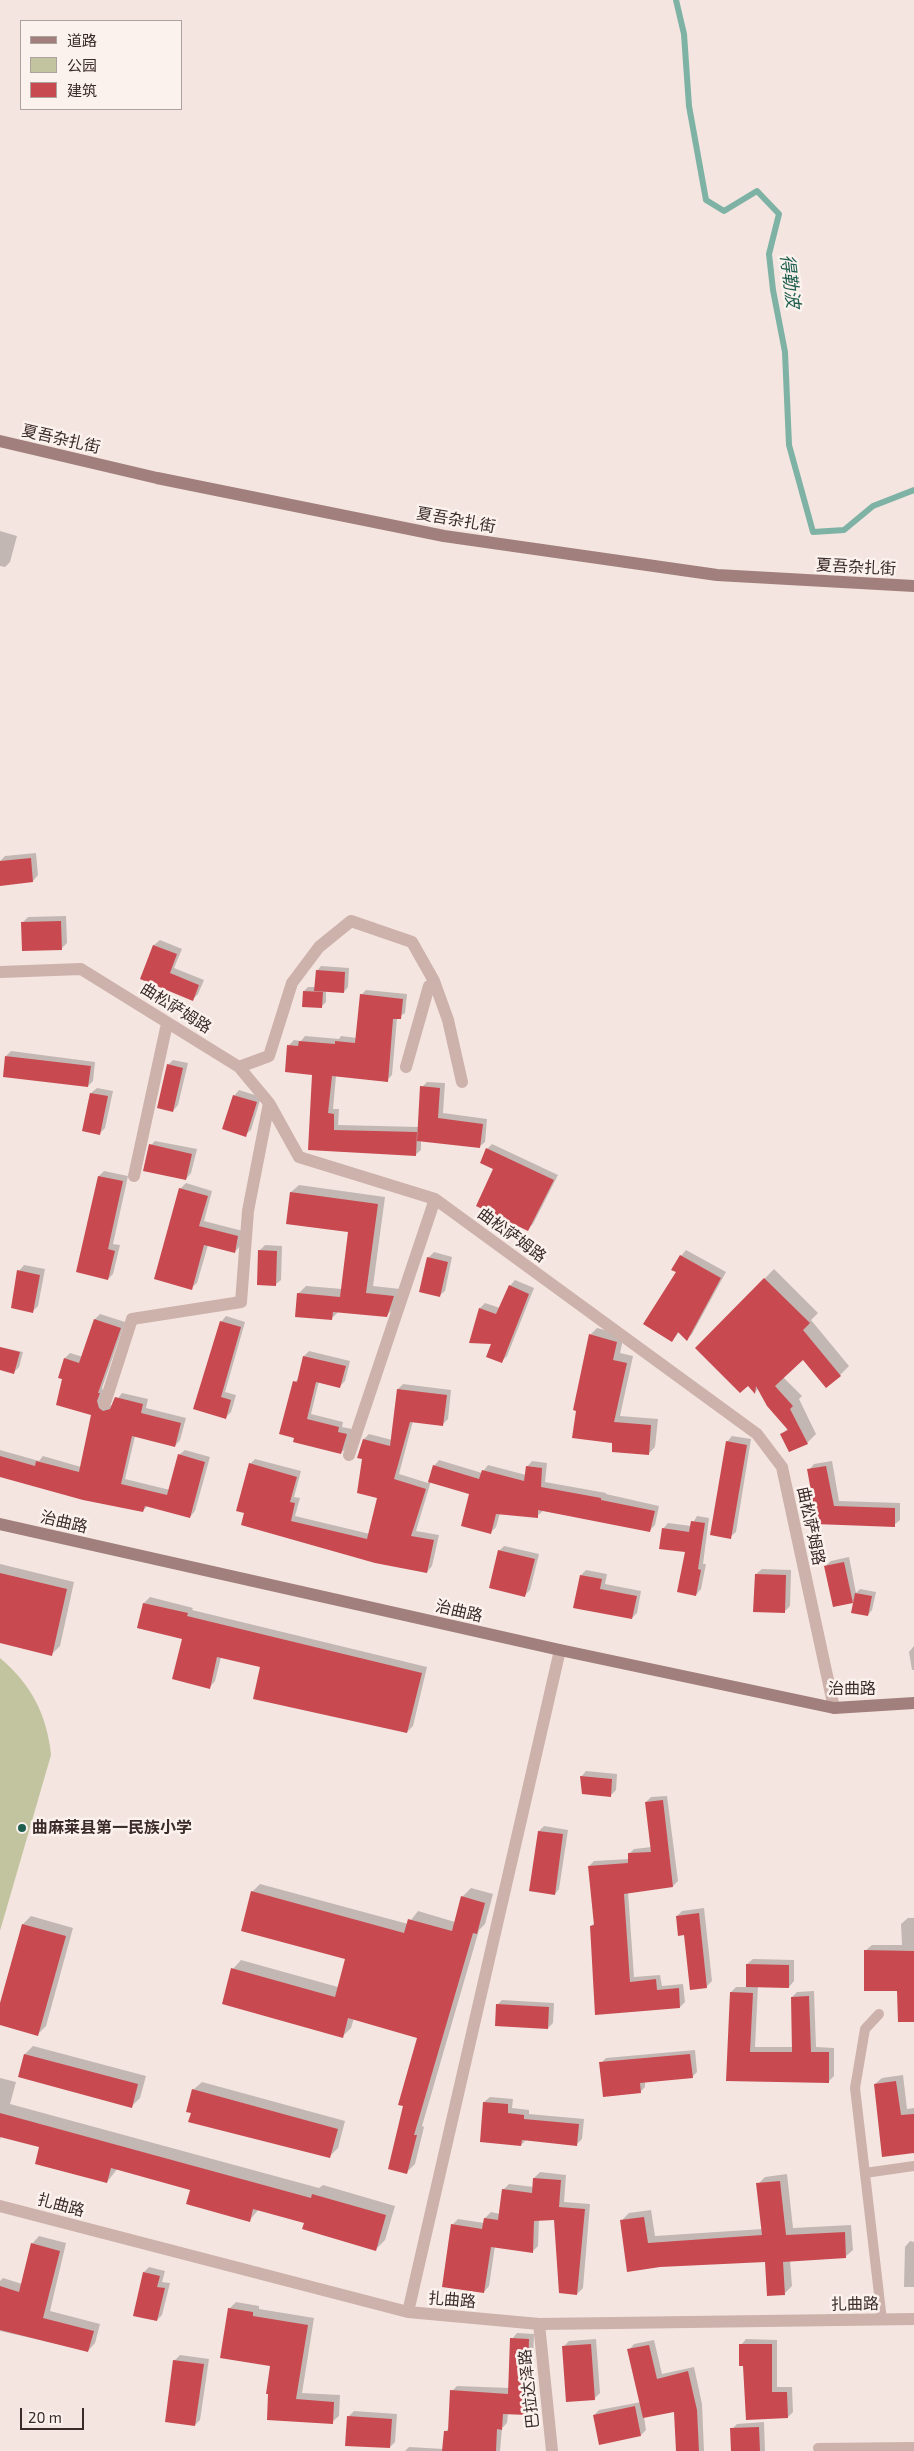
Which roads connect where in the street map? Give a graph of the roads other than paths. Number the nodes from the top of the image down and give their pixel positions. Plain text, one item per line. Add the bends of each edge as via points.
1 (0, 441) edge
2 (914, 586) edge
3 (0, 972) edge
4 (429, 986) dead end
5 (166, 1028) dead end
6 (239, 1067) junction
7 (406, 1067) dead end
8 (462, 1082) dead end
9 (269, 1103) junction
10 (134, 1176) dead end
11 (435, 1199) junction
12 (105, 1403) dead end
13 (349, 1455) dead end
14 (0, 1524) edge
15 (560, 1650) junction
16 (914, 1703) edge
17 (834, 1708) junction
18 (879, 2014) dead end
19 (914, 2166) edge
20 (865, 2173) junction
21 (0, 2206) edge
22 (408, 2312) junction
23 (914, 2319) edge
24 (882, 2320) junction
25 (539, 2324) junction
26 (914, 2447) edge
27 (552, 2451) edge
28 (819, 2451) edge

1 - 2 main road, 夏吾杂扎街 via 157,478 444,536 717,575
3 - 6 street, 曲松萨姆路 via 81,969
4 - 7 street
5 - 10 street
6 - 8 street via 269,1056 292,983 319,946 351,921 412,942 434,981 448,1020
6 - 9 street, 曲松萨姆路
9 - 11 street, 曲松萨姆路 via 299,1157
9 - 12 street via 248,1211 241,1302 132,1319
11 - 13 street
11 - 17 street, 曲松萨姆路 via 757,1434 782,1467
14 - 15 main road, 治曲路
15 - 17 main road, 治曲路
15 - 22 street
16 - 17 main road, 治曲路
18 - 20 lane via 865,2030 855,2088
19 - 20 lane
20 - 24 lane
21 - 22 street, 扎曲路
22 - 25 street, 扎曲路
23 - 24 street, 扎曲路
24 - 25 street, 扎曲路
25 - 27 street, 巴拉达泽路
26 - 28 lane via 818,2448

